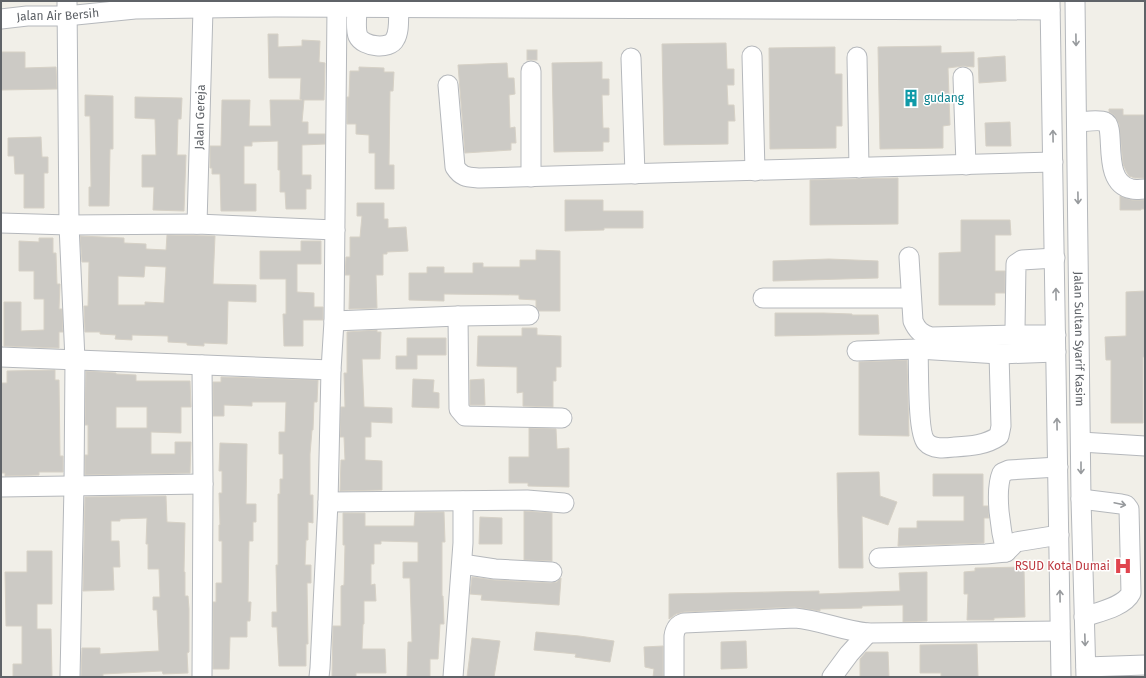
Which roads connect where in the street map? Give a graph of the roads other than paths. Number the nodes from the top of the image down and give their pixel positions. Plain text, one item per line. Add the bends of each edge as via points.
1 (1075, 1) edge
2 (260, 4) edge
3 (135, 5) edge
4 (549, 5) edge
5 (625, 5) edge
6 (1050, 5) edge
7 (67, 8) edge
8 (337, 8) junction
9 (357, 8) junction
10 (399, 8) junction
11 (203, 9) junction
12 (1, 19) edge
13 (752, 56) dead end
14 (857, 57) dead end
15 (631, 58) dead end
16 (531, 71) dead end
17 (963, 77) dead end
18 (448, 85) dead end
19 (1077, 122) junction
20 (966, 165) junction
21 (1054, 167) junction
22 (859, 168) junction
23 (755, 171) junction
24 (1077, 172) junction
25 (635, 174) junction
26 (531, 177) junction
27 (1145, 189) edge
28 (1, 223) edge
29 (198, 224) junction
30 (68, 225) junction
31 (335, 230) junction
32 (909, 257) dead end
33 (1055, 258) junction
34 (763, 298) dead end
35 (911, 298) junction
36 (529, 315) dead end
37 (458, 316) junction
38 (334, 321) junction
39 (1016, 335) junction
40 (1056, 343) junction
41 (918, 349) junction
42 (858, 351) dead end
43 (999, 354) junction
44 (1, 357) edge
45 (75, 360) junction
46 (202, 365) junction
47 (331, 370) junction
48 (562, 418) dead end
49 (1081, 442) junction
50 (1145, 446) edge
51 (1058, 466) junction
52 (203, 484) junction
53 (74, 486) junction
54 (1, 487) edge
55 (1081, 499) junction
56 (463, 501) junction
57 (328, 502) junction
58 (564, 503) dead end
59 (1059, 535) junction
60 (1006, 552) junction
61 (879, 558) dead end
62 (462, 564) junction
63 (552, 572) dead end
64 (1084, 617) junction
65 (1060, 631) junction
66 (868, 633) junction
67 (1145, 665) edge
68 (1086, 672) edge
69 (70, 677) edge
70 (202, 677) edge
71 (319, 677) edge
72 (453, 677) edge
73 (674, 677) edge
74 (832, 677) edge
75 (1061, 677) edge

1 -> 19 street, Jalan Sultan Syarif Kasim
2 - 8 street, Jalan Air Bersih
2 - 11 street, Jalan Air Bersih
3 - 7 street, Jalan Air Bersih
3 - 11 street, Jalan Air Bersih
4 - 5 street, Jalan Air Bersih
4 - 10 street, Jalan Air Bersih
5 - 6 street, Jalan Air Bersih
21 -> 6 street, Jalan Sultan Syarif Kasim
7 - 12 street, Jalan Air Bersih
7 - 30 street
8 - 9 street, Jalan Air Bersih
8 - 31 street
9 - 10 street, Jalan Air Bersih
9 - 10 street via 357,34 361,41 368,45 388,45 395,40
11 - 29 street, Jalan Gereja
13 - 23 street
14 - 22 street
15 - 25 street
16 - 26 street
17 - 20 street
18 - 26 street via 455,168 459,174 480,178
19 - 24 street, Jalan Sultan Syarif Kasim
19 - 27 street via 1106,122 1110,130 1111,160 1118,178 1123,185 1132,189
20 - 21 street
20 - 22 street
21 - 24 street
21 - 33 street, Jalan Sultan Syarif Kasim
22 - 23 street
23 - 25 street
24 -> 49 street, Jalan Sultan Syarif Kasim
25 - 26 street
28 - 30 street
29 - 30 street
29 - 31 street
30 - 45 street
31 - 38 street
32 - 35 street
33 - 39 street via 1022,260 1016,264
40 -> 33 street, Jalan Sultan Syarif Kasim
34 - 35 street
35 - 39 street via 913,321 924,335
36 - 37 street
37 - 38 street
37 - 48 street via 461,413 465,416
38 - 47 street
39 - 40 street
40 - 43 street
51 -> 40 street, Jalan Sultan Syarif Kasim
41 - 42 street
41 - 43 street
41 - 43 street via 923,438 927,443 939,448 977,445 999,436
44 - 45 street
45 - 46 street
45 - 53 street
46 - 47 street
46 - 52 street
47 - 57 street
49 - 50 street
49 -> 55 street, Jalan Sultan Syarif Kasim
51 - 59 street, Jalan Sultan Syarif Kasim
51 - 60 street via 1009,470 1002,473 999,484 1000,529
52 - 53 street
52 - 70 street
53 - 54 street
53 - 69 street
55 - 64 street, Jalan Sultan Syarif Kasim
55 -> 64 street via 1121,504 1130,508 1131,593 1121,604
56 - 57 street
56 - 58 street via 527,500
56 - 62 street
57 - 71 street
59 - 60 street via 1016,542
65 -> 59 street, Jalan Sultan Syarif Kasim
60 - 61 street
62 - 63 street via 495,569
62 - 72 street
64 -> 68 street, Jalan Sultan Syarif Kasim
65 - 66 street
65 - 75 street, Jalan Sultan Syarif Kasim
66 - 73 street via 795,618 679,624 674,636
66 - 74 street
67 - 68 street

